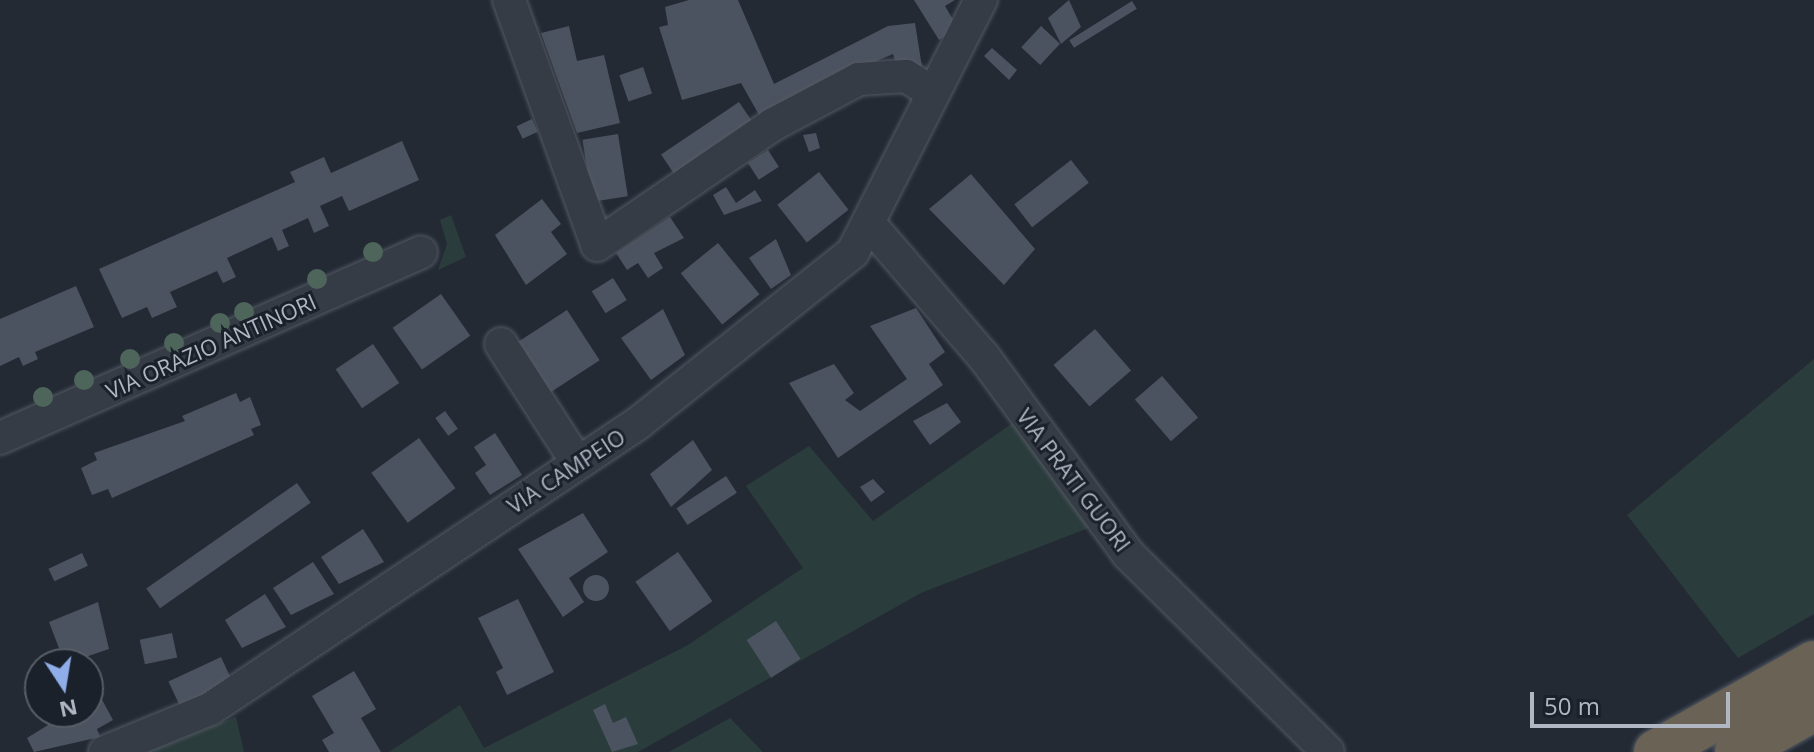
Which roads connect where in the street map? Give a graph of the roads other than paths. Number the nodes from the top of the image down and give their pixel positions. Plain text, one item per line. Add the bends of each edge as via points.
1 (509, 0) edge
2 (981, 0) edge
3 (933, 93) junction
4 (872, 227) junction
5 (421, 252) dead end
6 (501, 344) dead end
7 (0, 438) edge
8 (577, 462) junction
9 (1814, 663) edge
10 (1814, 709) edge
11 (105, 752) edge
12 (1328, 752) edge
13 (1656, 752) edge
14 (1737, 752) edge

1 - 3 street via 597,245 772,125 859,79 906,76
2 - 3 street, VIA CAMPEIO
3 - 4 street, VIA CAMPEIO
4 - 8 street, VIA CAMPEIO via 853,252 637,424
4 - 12 street, VIA PRATI GUORI via 984,357 1128,554
5 - 7 street, VIA ORAZIO ANTINORI
6 - 8 street
8 - 11 street, VIA CAMPEIO via 210,709
9 - 13 highway
10 - 14 highway

